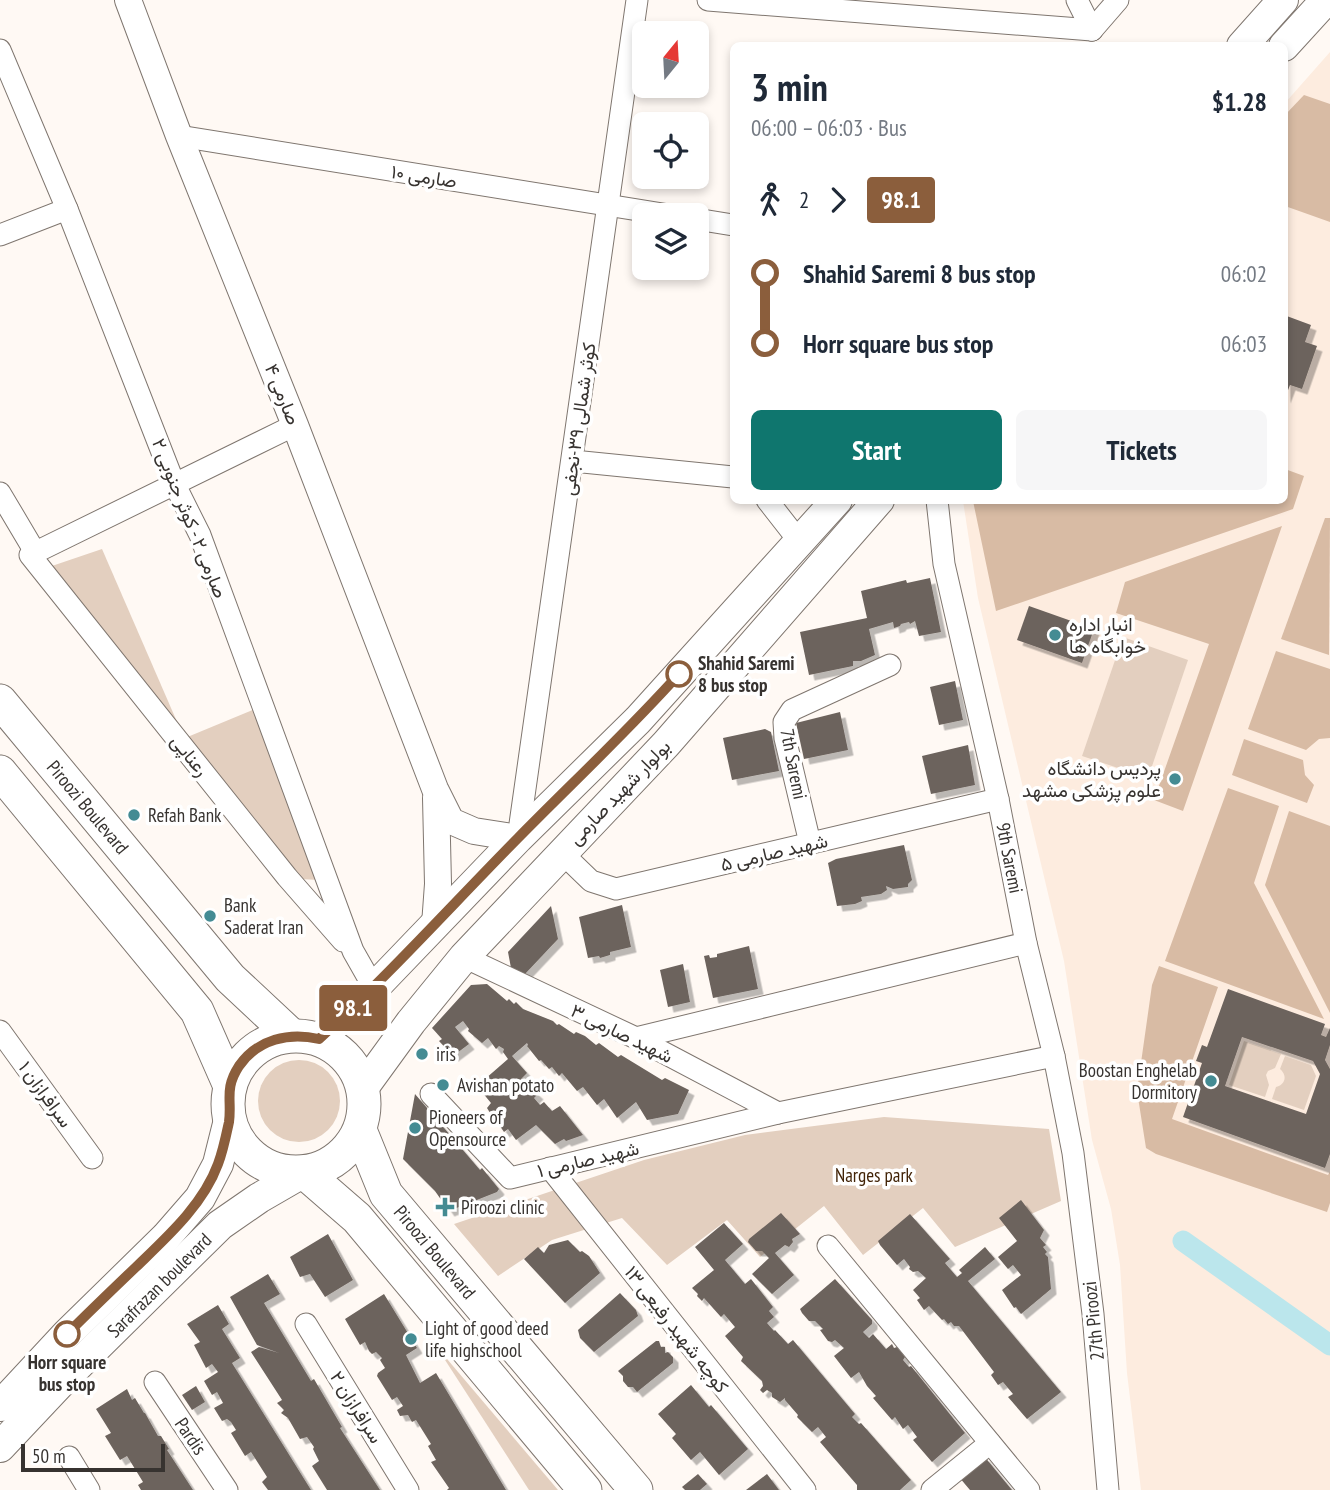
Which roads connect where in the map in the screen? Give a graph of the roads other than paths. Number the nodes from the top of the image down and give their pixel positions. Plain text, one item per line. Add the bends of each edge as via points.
1 (128, 0) edge
2 (637, 0) edge
3 (708, 0) edge
4 (1077, 0) edge
5 (1118, 0) edge
6 (1283, 0) edge
7 (1326, 0) edge
8 (1092, 30) junction
9 (1246, 42) edge
10 (1288, 42) edge
11 (0, 50) edge
12 (179, 136) junction
13 (608, 206) junction
14 (66, 209) junction
15 (632, 210) edge
16 (709, 221) edge
17 (730, 225) edge
18 (0, 235) edge
19 (296, 425) junction
20 (573, 461) junction
21 (730, 477) edge
22 (174, 483) junction
23 (0, 493) edge
24 (770, 504) edge
25 (833, 504) edge
26 (876, 504) edge
27 (937, 504) edge
28 (799, 541) junction
29 (33, 554) junction
30 (890, 665) dead end
31 (0, 701) edge
32 (0, 772) edge
33 (435, 789) junction
34 (998, 799) junction
35 (518, 838) junction
36 (810, 843) junction
37 (561, 852) junction
38 (435, 925) junction
39 (1026, 943) junction
40 (353, 951) junction
41 (464, 957) junction
42 (374, 988) junction
43 (0, 1031) edge
44 (305, 1037) junction
45 (636, 1038) junction
46 (1054, 1056) junction
47 (230, 1086) junction
48 (363, 1088) junction
49 (431, 1094) dead end
50 (778, 1113) junction
51 (229, 1120) junction
52 (360, 1130) junction
53 (1073, 1153) joint
54 (92, 1158) dead end
55 (550, 1168) junction
56 (304, 1172) junction
57 (828, 1246) dead end
58 (306, 1324) dead end
59 (155, 1382) dead end
60 (0, 1406) edge
61 (990, 1443) junction
62 (0, 1447) edge
63 (69, 1457) dead end
64 (89, 1490) edge
65 (227, 1490) edge
66 (408, 1490) edge
67 (585, 1490) edge
68 (636, 1490) edge
69 (805, 1490) edge
70 (932, 1490) edge
71 (1029, 1490) edge
72 (1108, 1490) edge

1 - 12 street, صارمی ۴
2 - 13 street, کوثر شمالی ۳۹-نجفی
3 - 8 street
4 - 8 street
5 - 8 street
6 - 9 main road
7 - 10 main road
11 - 14 street, صارمی ۲ - کوثر جنوبی ۲
12 - 13 street, صارمی ۱۰
12 - 19 street, صارمی ۴
13 - 15 street, صارمی ۱۰
13 - 20 street, کوثر شمالی ۳۹-نجفی
14 - 18 street
14 - 22 street, صارمی ۲ - کوثر جنوبی ۲
16 - 17 street
19 - 22 street
19 - 33 street, صارمی ۴
20 - 21 street
20 - 35 street, کوثر شمالی ۳۹-نجفی
22 - 29 street
22 - 40 street, صارمی ۲ - کوثر جنوبی ۲ via 200,535
23 - 29 street, رعناپی
24 - 28 street
25 - 28 main road, بولوار شهید صارمی
26 - 37 main road, بولوار شهید صارمی via 666,744
27 - 34 street, 9th Saremi via 944,564
28 - 35 main road, بولوار شهید صارمی via 638,720
29 - 40 street, رعناپی via 287,877
30 - 36 street, 7th Saremi via 792,710 784,722
31 - 44 main road, Piroozi Boulevard via 230,978
32 - 47 main road via 197,1012
33 - 35 street via 451,821 474,831
33 - 38 street
34 - 36 street, شهید صارمی ۵
34 - 39 street, 9th Saremi
35 - 38 main road, بولوار شهید صارمی
36 - 37 street, شهید صارمی ۵ via 616,889 591,881
37 - 41 main road, بولوار شهید صارمی
38 - 42 main road, بولوار شهید صارمی
39 - 45 street
39 - 46 street, 9th Saremi
40 - 42 street, صارمی ۲ - کوثر جنوبی ۲
41 - 45 street, شهید صارمی ۳
41 - 48 main road, بولوار شهید صارمی
42 - 44 main road, بولوار شهید صارمی
43 - 54 street, سرافرازان ۱
44 - 47 main road via 271,1040 253,1051
44 - 48 main road via 334,1047 347,1058
45 - 50 street, شهید صارمی ۳
46 - 50 street, شهید صارمی ۱
46 - 53 street, 9th Saremi
47 - 51 main road
48 - 52 main road
49 - 55 street, شهید صارمی ۱ via 509,1178
50 - 55 street, شهید صارمی ۱
51 - 56 main road via 249,1154 265,1165
51 - 60 main road, Sarafrazan boulevard via 218,1164 200,1198
52 - 56 main road via 338,1159
52 - 68 main road, Piroozi Boulevard via 386,1194
53 - 72 street, 27th Piroozi
55 - 69 street, کوچه شهید رفیعی ۱۳
56 - 62 main road, Sarafrazan boulevard via 220,1225
56 - 67 main road, Piroozi Boulevard via 357,1218
57 - 61 street
58 - 66 street, سرافرازان ۲
59 - 65 street, Pardis
61 - 70 street
61 - 71 street
63 - 64 street

